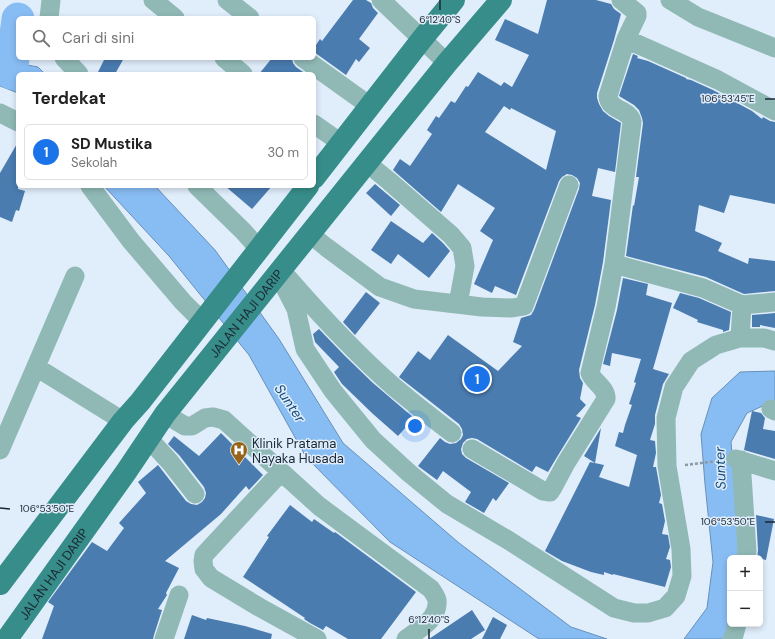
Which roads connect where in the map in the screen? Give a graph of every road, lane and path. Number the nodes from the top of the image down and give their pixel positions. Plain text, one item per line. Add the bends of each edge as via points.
1 (52, 0) edge
2 (153, 0) edge
3 (227, 0) edge
4 (381, 0) edge
5 (454, 0) edge
6 (501, 0) edge
7 (621, 0) edge
8 (670, 0) edge
9 (49, 16) edge
10 (173, 16) edge
11 (247, 16) edge
12 (626, 39) junction
13 (422, 40) junction
14 (775, 48) edge
15 (66, 60) edge
16 (226, 60) edge
17 (306, 60) edge
18 (447, 63) junction
19 (77, 72) edge
20 (241, 72) edge
21 (386, 85) junction
22 (370, 106) junction
23 (412, 107) junction
24 (775, 111) edge
25 (0, 113) edge
26 (16, 121) edge
27 (316, 125) edge
28 (341, 143) junction
29 (367, 163) junction
30 (316, 175) edge
31 (569, 185) dead end
32 (91, 188) edge
33 (199, 188) edge
34 (306, 188) edge
35 (310, 234) junction
36 (259, 249) junction
37 (614, 264) junction
38 (75, 276) dead end
39 (275, 278) junction
40 (775, 302) edge
41 (458, 304) junction
42 (742, 305) junction
43 (206, 318) junction
44 (740, 338) junction
45 (775, 341) edge
46 (36, 367) junction
47 (165, 414) junction
48 (123, 421) junction
49 (452, 433) dead end
50 (148, 439) junction
51 (472, 449) dead end
52 (0, 450) edge
53 (739, 459) junction
54 (692, 464) dead end
55 (775, 471) edge
56 (281, 472) junction
57 (195, 494) dead end
58 (746, 555) edge
59 (0, 584) edge
60 (179, 595) dead end
61 (736, 627) edge
62 (7, 639) edge
63 (164, 639) edge
64 (317, 639) edge
65 (406, 639) edge
66 (732, 639) edge

1 - 9 street
2 - 10 street
3 - 11 street
4 - 13 street
5 - 13 main road
6 - 18 main road, JALAN HAJI DARIP
7 - 12 street via 637,14
8 - 14 street via 698,18
12 - 24 street via 718,80
12 - 37 street via 608,96 611,105 632,119
13 - 18 street
13 - 21 main road
15 - 19 street
16 - 20 street
17 - 22 street
18 - 23 main road, JALAN HAJI DARIP
21 - 22 main road
21 - 23 main road
22 - 28 main road
23 - 29 main road, JALAN HAJI DARIP
25 - 26 street
27 - 28 street
28 - 30 main road
29 - 35 main road, JALAN HAJI DARIP
29 - 41 street via 452,235 462,248 465,266
31 - 41 street via 524,306 512,308
32 - 43 street via 131,241 183,302
33 - 36 street
34 - 36 main road
35 - 39 main road, JALAN HAJI DARIP
35 - 41 street via 380,287 414,299
36 - 43 main road
37 - 42 street via 703,288
37 - 51 street via 590,373 606,395 606,399 550,492 543,491
38 - 46 street
39 - 44 street via 296,309 305,349 333,391 373,440 447,504 614,608 634,614 665,608 676,596 682,576 681,549 667,466 666,418 674,387 691,361 716,345
39 - 47 main road, JALAN HAJI DARIP
39 - 49 street via 308,301 394,387
40 - 42 street
42 - 44 street
43 - 48 main road
44 - 45 street via 764,338
46 - 48 street
46 - 52 street
47 - 50 main road, JALAN HAJI DARIP
47 - 56 street via 185,426 192,426 205,418 224,420
48 - 59 main road
50 - 57 street
50 - 62 main road, JALAN HAJI DARIP
53 - 54 path
53 - 55 street
53 - 58 street
56 - 64 street via 204,554 204,568 211,578
56 - 65 street via 319,506 431,589 437,599 436,611
60 - 63 street
61 - 66 street

